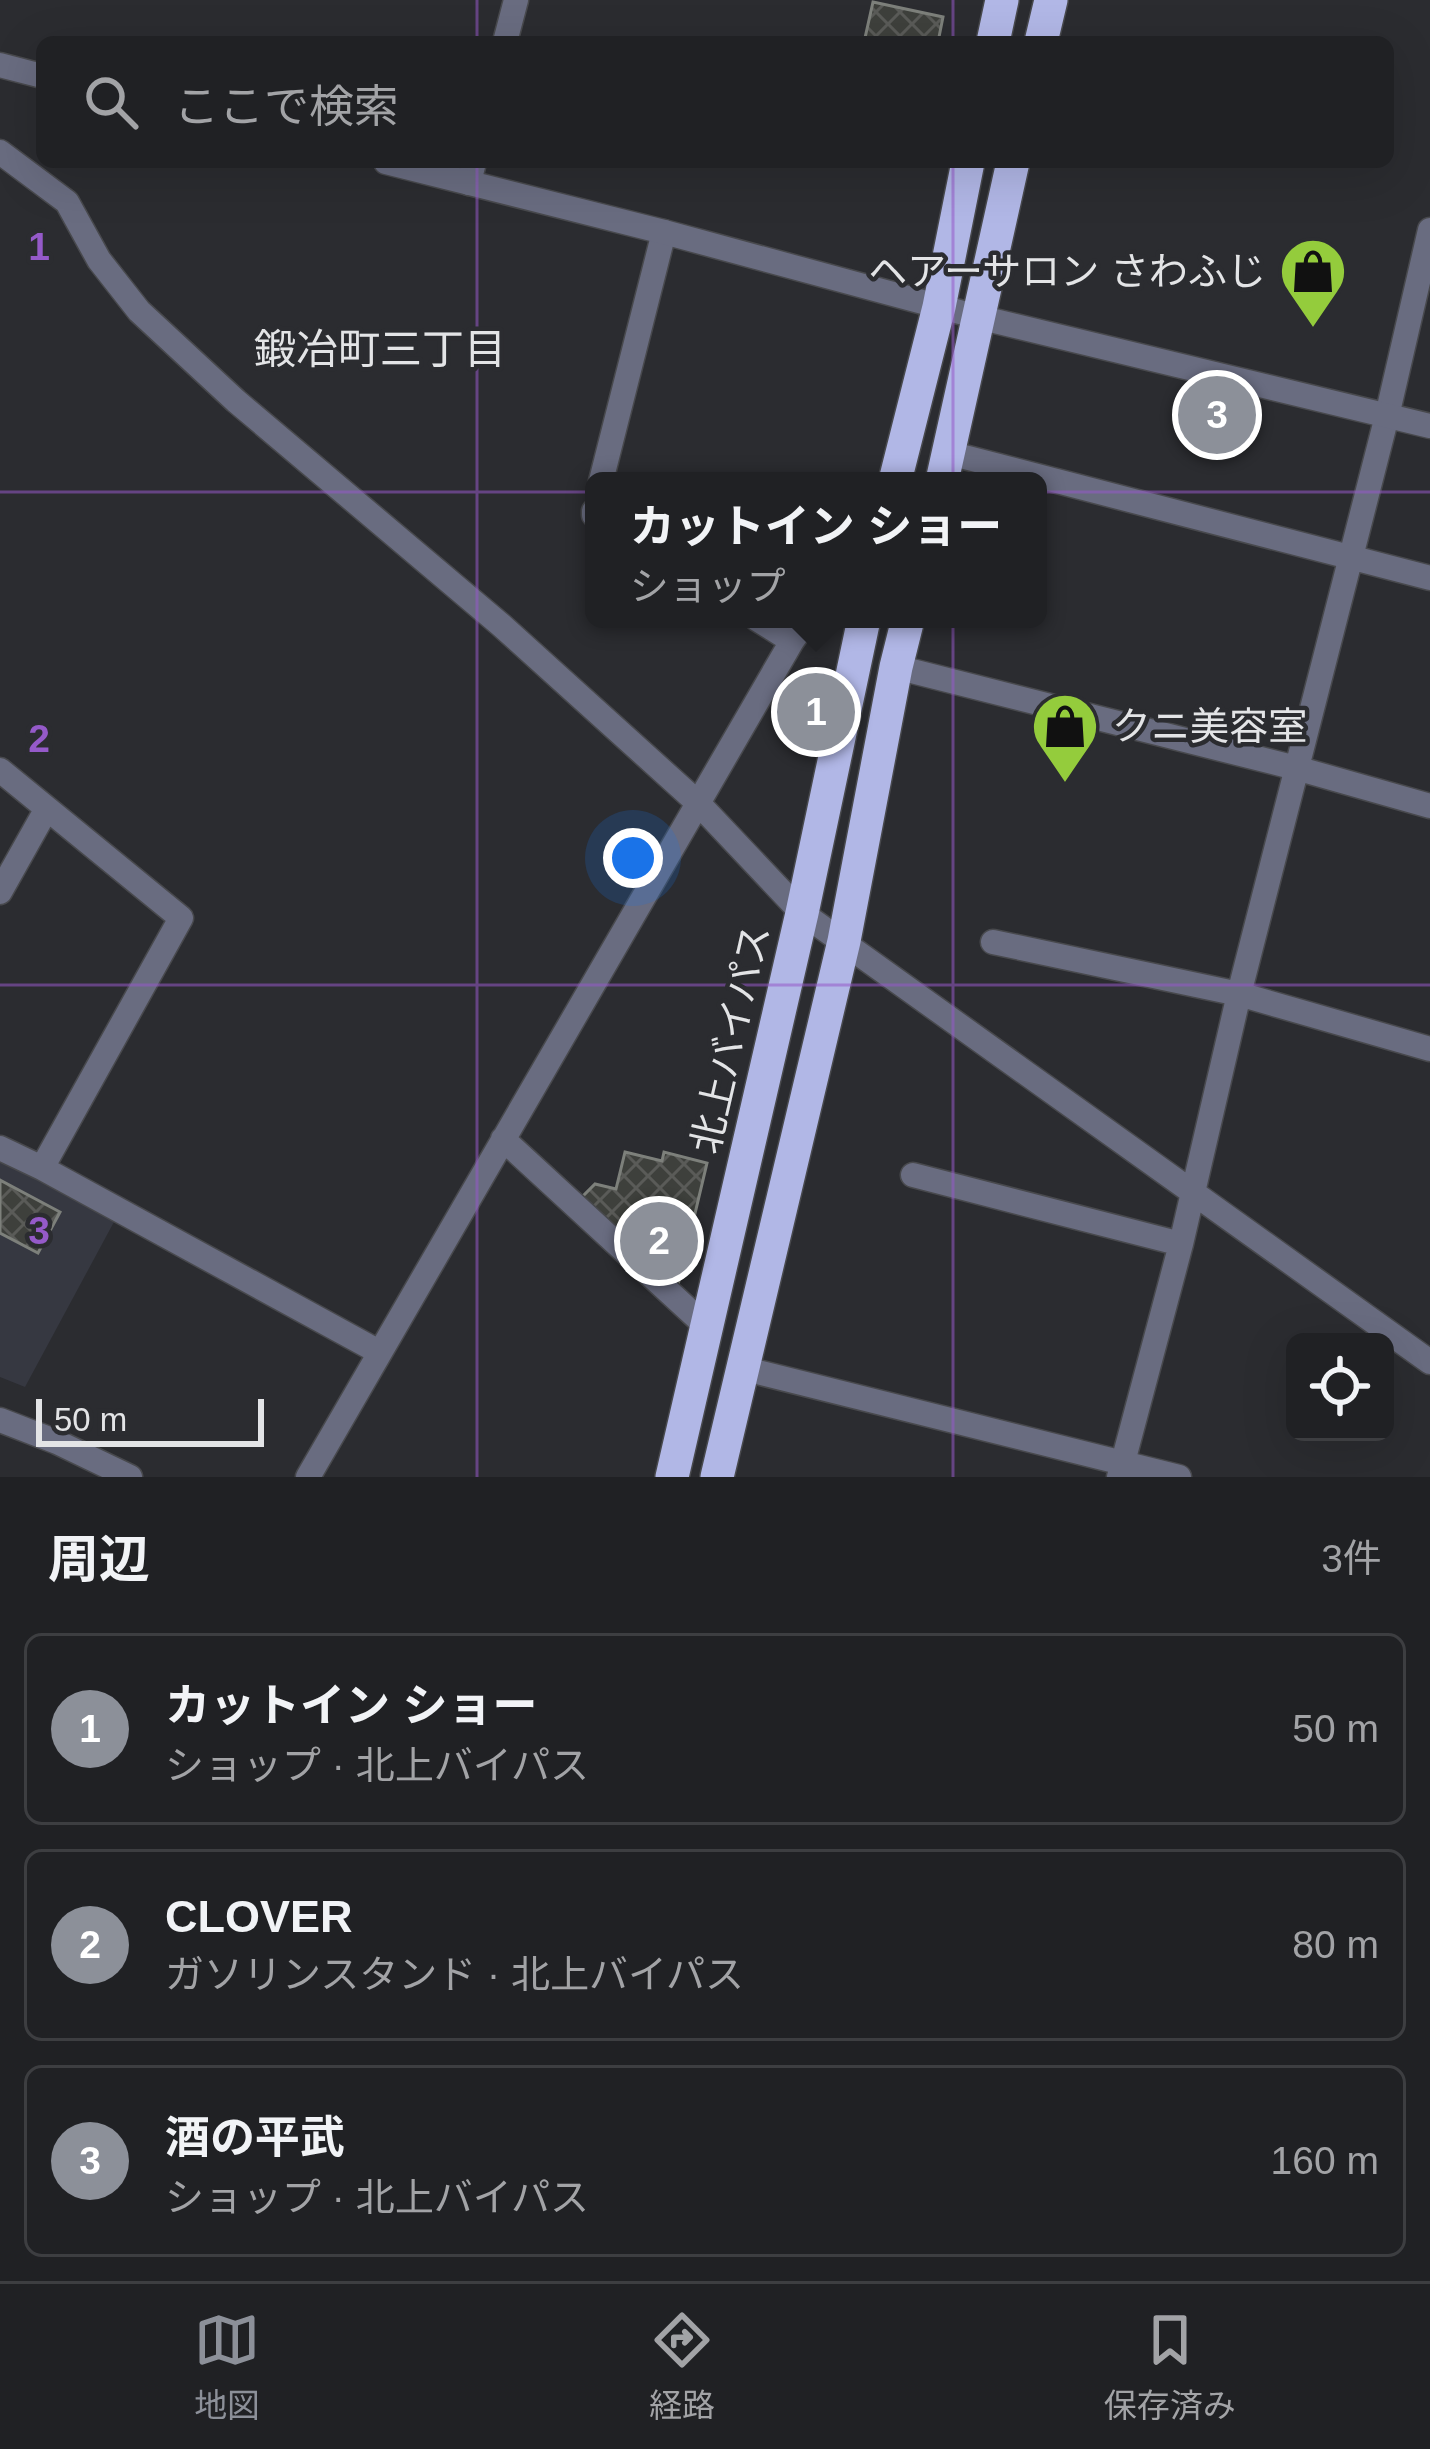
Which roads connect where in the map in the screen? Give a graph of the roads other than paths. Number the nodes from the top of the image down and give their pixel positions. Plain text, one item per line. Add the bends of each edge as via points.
1 (516, 0) edge
2 (1002, 0) edge
3 (1051, 0) edge
4 (507, 36) edge
5 (994, 36) edge
6 (1042, 36) edge
7 (0, 65) edge
8 (36, 74) edge
9 (0, 152) edge
10 (438, 168) edge
11 (967, 168) edge
12 (1012, 168) edge
13 (472, 172) edge
14 (1430, 230) edge
15 (664, 232) junction
16 (939, 307) junction
17 (978, 316) junction
18 (1387, 416) junction
19 (1430, 425) edge
20 (946, 467) edge
21 (604, 472) edge
22 (897, 472) edge
23 (1047, 489) edge
24 (1352, 556) junction
25 (1430, 578) edge
26 (771, 628) edge
27 (801, 628) edge
28 (862, 628) edge
29 (906, 628) edge
30 (792, 641) junction
31 (896, 667) junction
32 (1296, 768) junction
33 (0, 770) edge
34 (698, 803) junction
35 (1430, 806) edge
36 (46, 810) junction
37 (0, 892) edge
38 (802, 914) junction
39 (844, 941) junction
40 (993, 942) dead end
41 (1239, 994) junction
42 (1430, 1049) edge
43 (502, 1139) junction
44 (0, 1148) edge
45 (42, 1168) junction
46 (913, 1174) dead end
47 (1192, 1190) junction
48 (1180, 1244) junction
49 (706, 1327) junction
50 (379, 1352) junction
51 (1430, 1362) edge
52 (741, 1369) junction
53 (0, 1420) edge
54 (1121, 1469) edge
55 (130, 1477) edge
56 (308, 1477) edge
57 (672, 1477) edge
58 (717, 1477) edge
59 (1179, 1477) edge

1 - 4 street
2 - 5 highway
3 - 6 highway
7 - 8 street
9 - 34 street via 68,202 139,311
10 - 13 street
11 - 16 highway
12 - 17 highway
13 - 15 street
14 - 18 street
15 - 16 street
15 - 21 street
16 - 17 street
16 - 22 highway
17 - 18 street
17 - 20 highway
18 - 19 street
18 - 24 street
23 - 24 street
24 - 25 street
24 - 32 street
26 - 30 street
27 - 30 street
28 - 38 highway, 北上バイパス
29 - 31 highway
30 - 34 street
31 - 32 street
31 - 39 highway
32 - 35 street
32 - 41 street
33 - 36 street
34 - 38 street
34 - 43 street
36 - 37 street
36 - 45 street via 181,917
38 - 39 street
38 - 49 highway, 北上バイパス
39 - 47 street
39 - 52 highway
40 - 41 street
41 - 42 street
41 - 47 street
43 - 49 street
43 - 50 street
44 - 45 street
45 - 50 street
46 - 48 street
47 - 48 street
47 - 51 street
48 - 54 street
49 - 57 highway, 北上バイパス
50 - 56 street
52 - 54 street
52 - 58 highway
53 - 55 street
54 - 59 street

